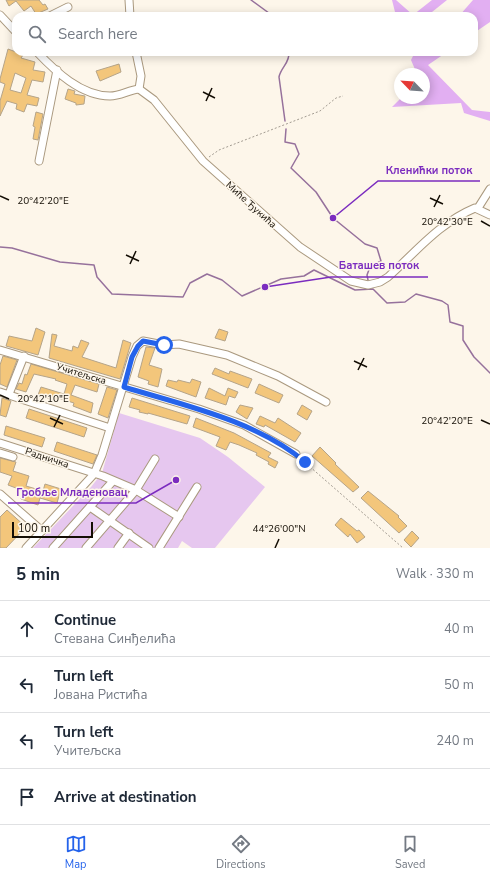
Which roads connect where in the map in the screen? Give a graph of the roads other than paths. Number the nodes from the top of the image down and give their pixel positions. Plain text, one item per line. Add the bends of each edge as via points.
1 (129, 0) edge
2 (68, 7) dead end
3 (58, 12) edge
4 (130, 12) edge
5 (0, 15) edge
6 (9, 26) junction
7 (0, 28) edge
8 (12, 29) edge
9 (41, 56) edge
10 (137, 56) edge
11 (57, 70) junction
12 (140, 88) junction
13 (39, 161) dead end
14 (490, 189) edge
15 (478, 208) junction
16 (490, 215) edge
17 (0, 350) edge
18 (24, 356) junction
19 (124, 387) junction
20 (0, 392) edge
21 (9, 394) junction
22 (326, 402) dead end
23 (110, 428) junction
24 (0, 443) edge
25 (0, 453) edge
26 (296, 454) road end
27 (13, 457) dead end
28 (154, 459) dead end
29 (94, 474) junction
30 (113, 481) junction
31 (198, 487) dead end
32 (136, 490) junction
33 (0, 494) edge
34 (90, 507) junction
35 (180, 517) junction
36 (110, 521) junction
37 (42, 531) junction
38 (129, 534) junction
39 (26, 548) edge
40 (53, 548) edge
41 (86, 548) edge
42 (118, 548) edge
43 (149, 548) edge
44 (159, 548) edge

1 - 4 street
2 - 3 street
5 - 6 street
6 - 7 street
6 - 8 street
9 - 11 street
10 - 12 street via 141,76
11 - 12 street via 89,92 102,95 115,95
11 - 13 street
12 - 15 street, Миће Ђукића via 154,100 203,161 300,247 344,277 361,284 374,284 388,277 438,230 464,212
14 - 15 street
15 - 16 street
17 - 18 street, Учитељска
18 - 19 street, Учитељска
18 - 21 street
19 - 22 street via 132,357 143,341 164,345 179,344 227,355 294,384
19 - 23 street
19 - 26 street, Учитељска via 244,425
20 - 21 street
21 - 23 street
23 - 29 street
24 - 29 street, Радничка
25 - 27 street
28 - 32 street
29 - 30 street, Радничка
29 - 37 street
30 - 32 street, Радничка
30 - 34 street
31 - 35 street
32 - 35 street, Радничка
32 - 36 street
33 - 37 street
34 - 36 street
34 - 40 street
35 - 44 street
36 - 38 street
36 - 41 street
37 - 39 street
38 - 42 street
38 - 43 street

